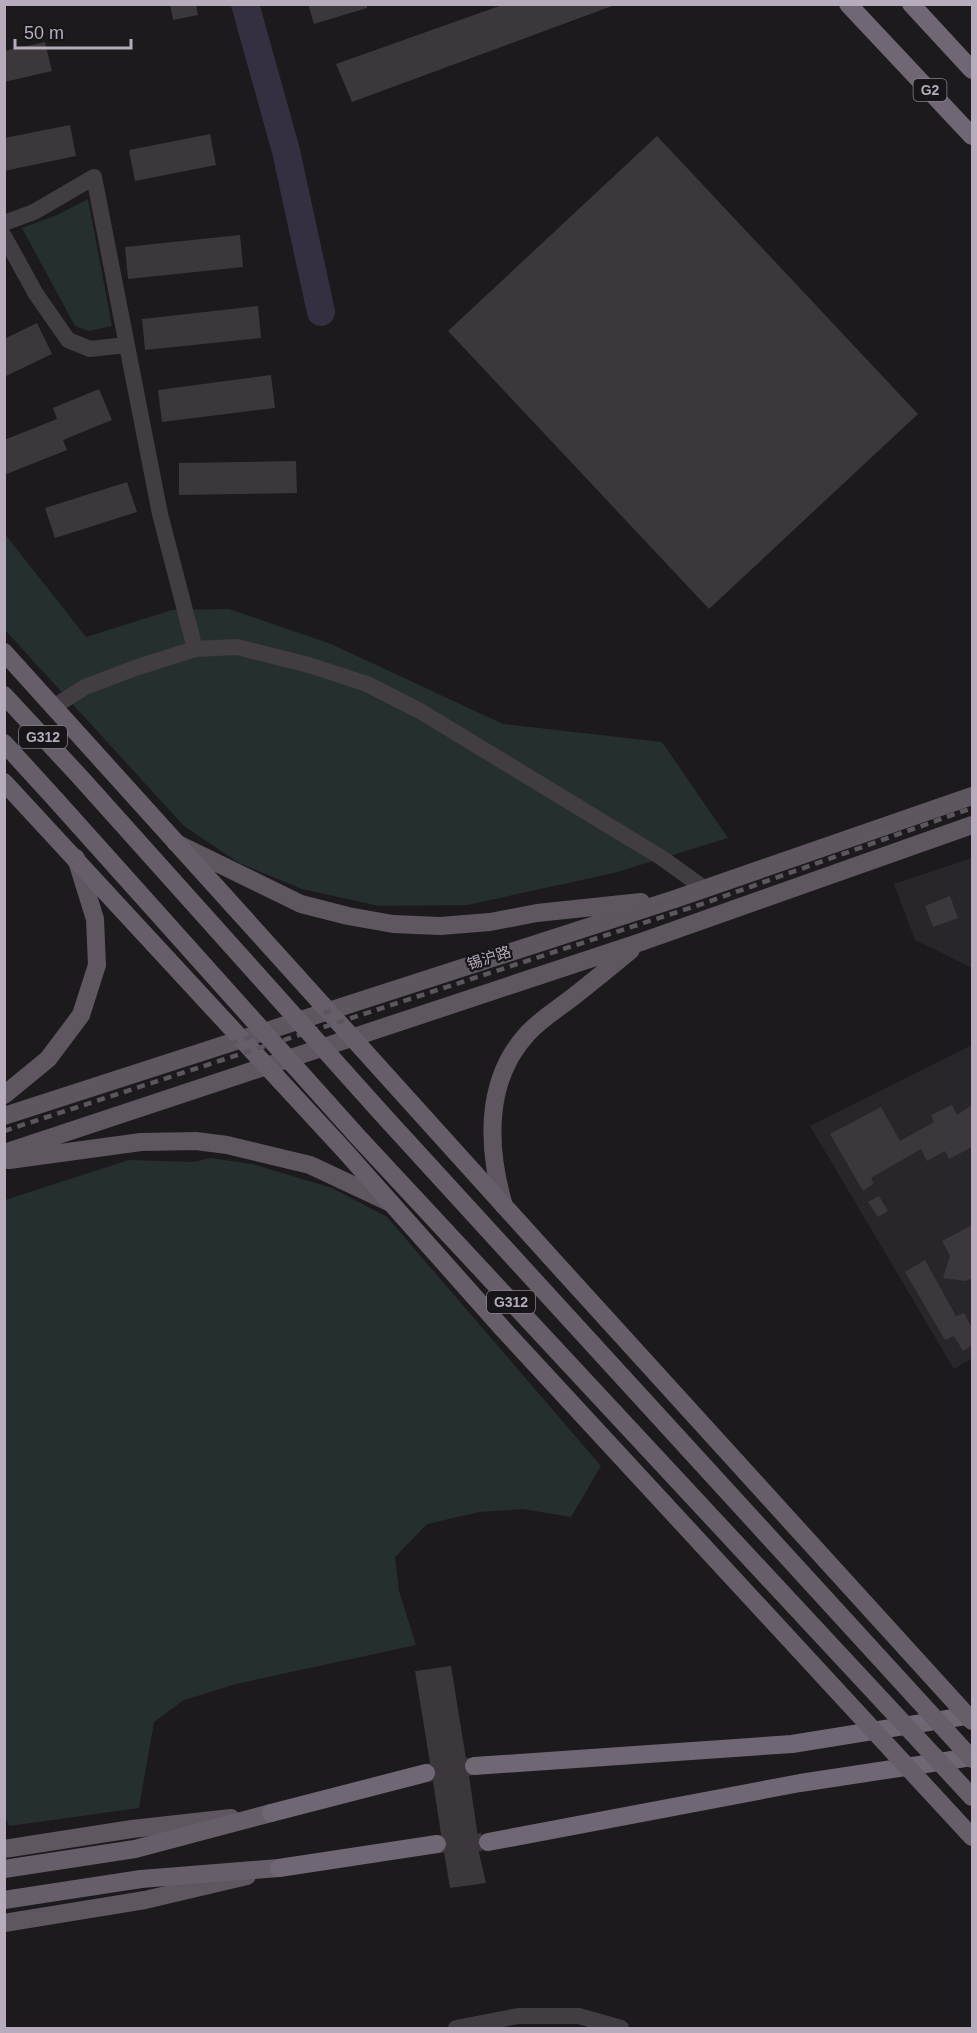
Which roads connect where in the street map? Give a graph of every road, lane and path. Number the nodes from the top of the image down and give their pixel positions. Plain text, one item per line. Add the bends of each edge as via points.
1 (848, 4) edge
2 (910, 4) edge
3 (972, 70) edge
4 (972, 136) edge
5 (4, 223) edge
6 (4, 236) edge
7 (126, 345) junction
8 (195, 649) junction
9 (4, 652) edge
10 (4, 695) edge
11 (55, 706) junction
12 (4, 743) edge
13 (4, 782) edge
14 (972, 796) edge
15 (972, 825) edge
16 (174, 842) junction
17 (76, 858) junction
18 (705, 889) junction
19 (675, 899) junction
20 (641, 942) junction
21 (328, 1010) junction
22 (352, 1037) junction
23 (241, 1040) junction
24 (268, 1067) junction
25 (4, 1095) edge
26 (4, 1116) edge
27 (4, 1153) edge
28 (4, 1160) edge
29 (391, 1203) junction
30 (504, 1206) junction
31 (972, 1715) edge
32 (972, 1721) edge
33 (972, 1758) edge
34 (474, 1766) tunnel mouth
35 (426, 1773) tunnel mouth
36 (972, 1797) edge
37 (272, 1813) junction
38 (972, 1837) edge
39 (488, 1842) tunnel mouth
40 (437, 1844) tunnel mouth
41 (4, 1849) edge
42 (279, 1868) junction
43 (4, 1869) edge
44 (4, 1900) edge
45 (4, 1923) edge
46 (456, 2028) edge
47 (621, 2028) edge

1 - 4 highway, G2
2 - 3 highway
5 - 7 street via 43,207 94,177
6 - 7 street via 36,294 68,340 90,349
7 - 8 street via 160,514
8 - 11 street via 85,687
8 - 18 street via 237,648 367,684 662,858
9 - 11 highway
10 - 33 highway, G312, bridge
11 - 16 highway
12 - 36 highway, G312, bridge via 358,1137
13 - 17 highway
14 - 18 main road, 锡沪路
15 - 20 main road
16 - 19 main road via 301,904 393,924 490,922 537,912
16 - 21 highway
17 - 23 highway
17 - 25 main road via 95,920 97,965 81,1015 48,1059
18 - 19 main road, 锡沪路
19 - 21 main road, 锡沪路
20 - 22 main road
20 - 30 main road via 549,1013 526,1034 508,1063 496,1093 491,1121 496,1177
21 - 22 highway
21 - 23 main road, 锡沪路
22 - 24 main road
22 - 30 highway
23 - 24 highway
23 - 26 main road, 锡沪路
24 - 27 main road
24 - 29 highway
28 - 29 main road via 141,1142 196,1141 310,1165
29 - 38 highway, bridge via 502,1329
30 - 32 highway, bridge
31 - 34 highway via 792,1744
33 - 39 highway via 800,1783
35 - 37 highway
37 - 41 main road
37 - 43 highway via 135,1849
40 - 42 highway
42 - 44 highway via 141,1879
42 - 45 main road via 146,1900
46 - 47 street via 528,2016 579,2016

